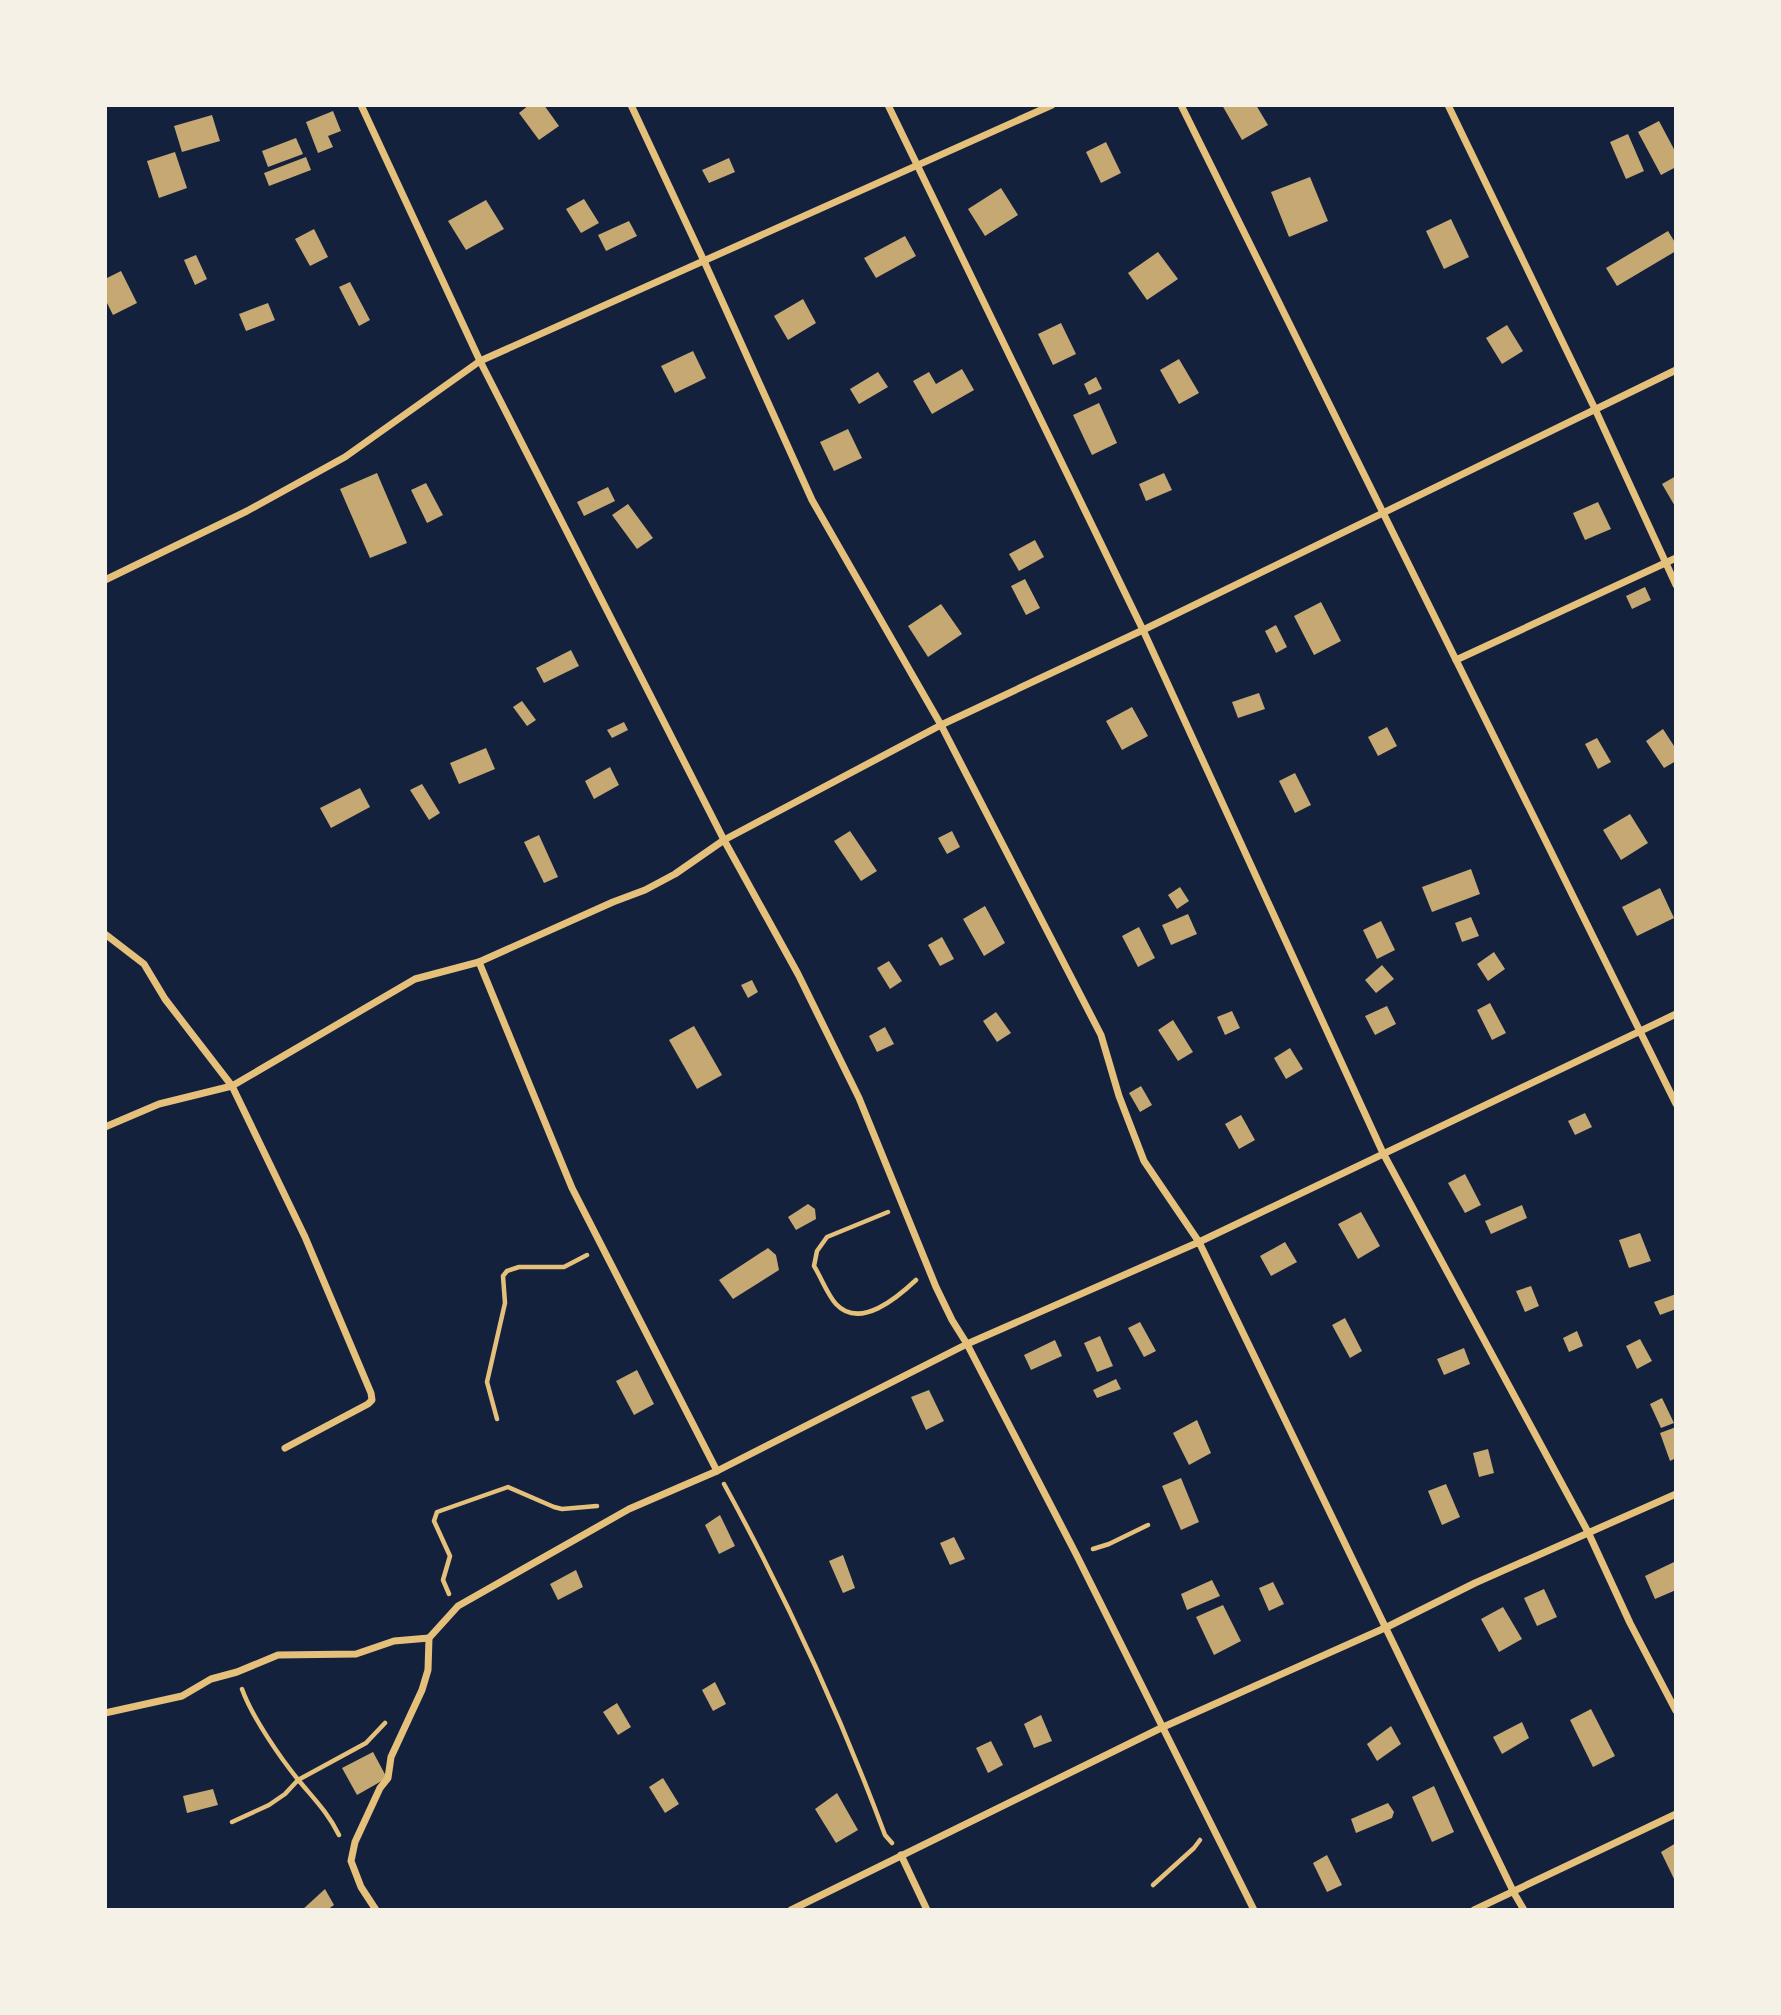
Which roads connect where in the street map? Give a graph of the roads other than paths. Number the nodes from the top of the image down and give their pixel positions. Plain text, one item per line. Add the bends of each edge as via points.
1 (361, 105) edge
2 (631, 105) edge
3 (888, 105) edge
4 (1052, 105) edge
5 (1181, 105) edge
6 (1448, 105) edge
7 (918, 165) junction
8 (704, 261) junction
9 (480, 361) junction
10 (1676, 370) edge
11 (1595, 409) junction
12 (1383, 512) junction
13 (1676, 558) edge
14 (1666, 563) junction
15 (105, 580) edge
16 (1676, 585) edge
17 (1143, 629) junction
18 (1456, 660) junction
19 (941, 725) junction
20 (724, 840) junction
21 (105, 934) edge
22 (480, 962) junction
23 (1676, 1014) edge
24 (1641, 1030) junction
25 (232, 1086) junction
26 (1676, 1104) edge
27 (105, 1127) edge
28 (1383, 1153) junction
29 (1199, 1242) junction
30 (967, 1344) junction
31 (285, 1448) dead end
32 (717, 1471) junction
33 (1676, 1494) edge
34 (1588, 1532) junction
35 (1387, 1627) junction
36 (429, 1638) junction
37 (1676, 1711) edge
38 (105, 1713) edge
39 (1161, 1728) junction
40 (1676, 1814) edge
41 (901, 1855) junction
42 (1514, 1893) junction
43 (376, 1910) edge
44 (791, 1910) edge
45 (926, 1910) edge
46 (1254, 1910) edge
47 (1474, 1910) edge
48 (1524, 1910) edge

1 - 9 street
2 - 8 street
3 - 7 street
4 - 7 street
5 - 12 street
6 - 11 street
7 - 8 street
7 - 17 street
8 - 9 street
8 - 19 street via 812,500
9 - 15 street via 345,457
9 - 20 street
10 - 11 street
11 - 12 street
11 - 14 street
12 - 17 street
12 - 18 street
13 - 14 street
14 - 16 street
14 - 18 street
17 - 19 street
17 - 28 street
18 - 24 street
19 - 20 street
19 - 29 street via 1101,1035 1144,1161
20 - 22 street via 645,890
20 - 30 street via 859,1098 952,1320
21 - 25 street via 144,964
22 - 25 street via 415,979
22 - 32 street via 572,1188
23 - 24 street
24 - 26 street
24 - 28 street
25 - 27 street via 159,1104
25 - 31 street via 305,1237 372,1397 368,1404
28 - 29 street
28 - 34 street
29 - 30 street
29 - 35 street
30 - 32 street
30 - 39 street
32 - 36 street via 629,1509 458,1606
33 - 34 street
34 - 35 street
34 - 37 street
35 - 39 street
35 - 42 street
36 - 38 street via 394,1641 356,1654 278,1655 211,1679 183,1696
36 - 43 street via 422,1690 391,1758 388,1778 355,1842 351,1861
39 - 41 street
39 - 46 street
40 - 42 street
41 - 44 street
41 - 45 street
42 - 47 street
42 - 48 street

